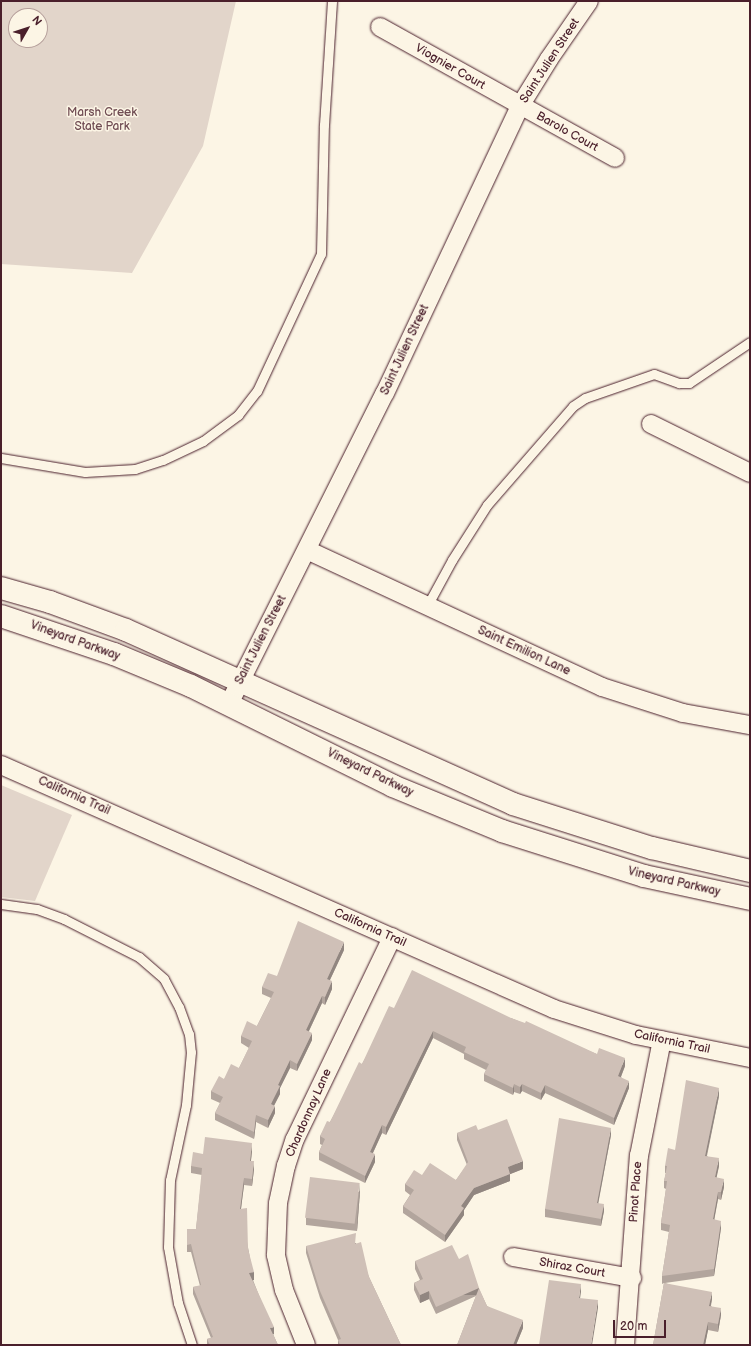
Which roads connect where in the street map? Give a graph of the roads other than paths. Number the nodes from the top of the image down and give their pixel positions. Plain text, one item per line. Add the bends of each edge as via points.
1 (332, 1) edge
2 (589, 1) edge
3 (380, 27) dead end
4 (520, 106) junction
5 (615, 158) dead end
6 (750, 342) edge
7 (651, 424) dead end
8 (1, 458) edge
9 (750, 473) edge
10 (307, 550) junction
11 (1, 588) edge
12 (427, 606) junction
13 (1, 616) edge
14 (240, 681) junction
15 (229, 704) junction
16 (750, 725) edge
17 (1, 765) edge
18 (750, 871) edge
19 (750, 899) edge
20 (1, 904) edge
21 (392, 938) junction
22 (662, 1040) junction
23 (750, 1058) edge
24 (513, 1257) dead end
25 (632, 1278) junction
26 (192, 1345) edge
27 (306, 1345) edge
28 (625, 1345) edge

1 - 8 lane via 324,125 321,254 257,391 238,415 203,441 163,460 135,469 85,472
2 - 4 street, Saint Julien Street
3 - 4 street, Viognier Court
4 - 5 street, Barolo Court
4 - 10 street, Saint Julien Street
6 - 12 lane via 689,383 679,383 654,374 585,398 573,406 488,504 452,560
7 - 9 street
10 - 12 street, Saint Emilion Lane
10 - 14 street, Saint Julien Street
11 - 14 street via 50,602 126,630
12 - 16 street, Saint Emilion Lane via 602,687 683,714
13 - 15 street, Vineyard Parkway via 114,654
14 - 15 street, Saint Julien Street
14 - 18 street via 513,804 652,848
15 - 19 street, Vineyard Parkway via 393,786 502,831 644,876
17 - 21 street, California Trail
20 - 26 lane via 37,909 64,919 139,957 164,979 179,1006 189,1034 191,1052 186,1105 170,1180 168,1247 178,1303
21 - 22 street, California Trail via 554,1009 636,1035
21 - 27 street, Chardonnay Lane via 295,1139 279,1195 276,1256 284,1290
22 - 23 street, California Trail
22 - 25 street, Pinot Place via 639,1156
24 - 25 street, Shiraz Court
25 - 28 street, Pinot Place

